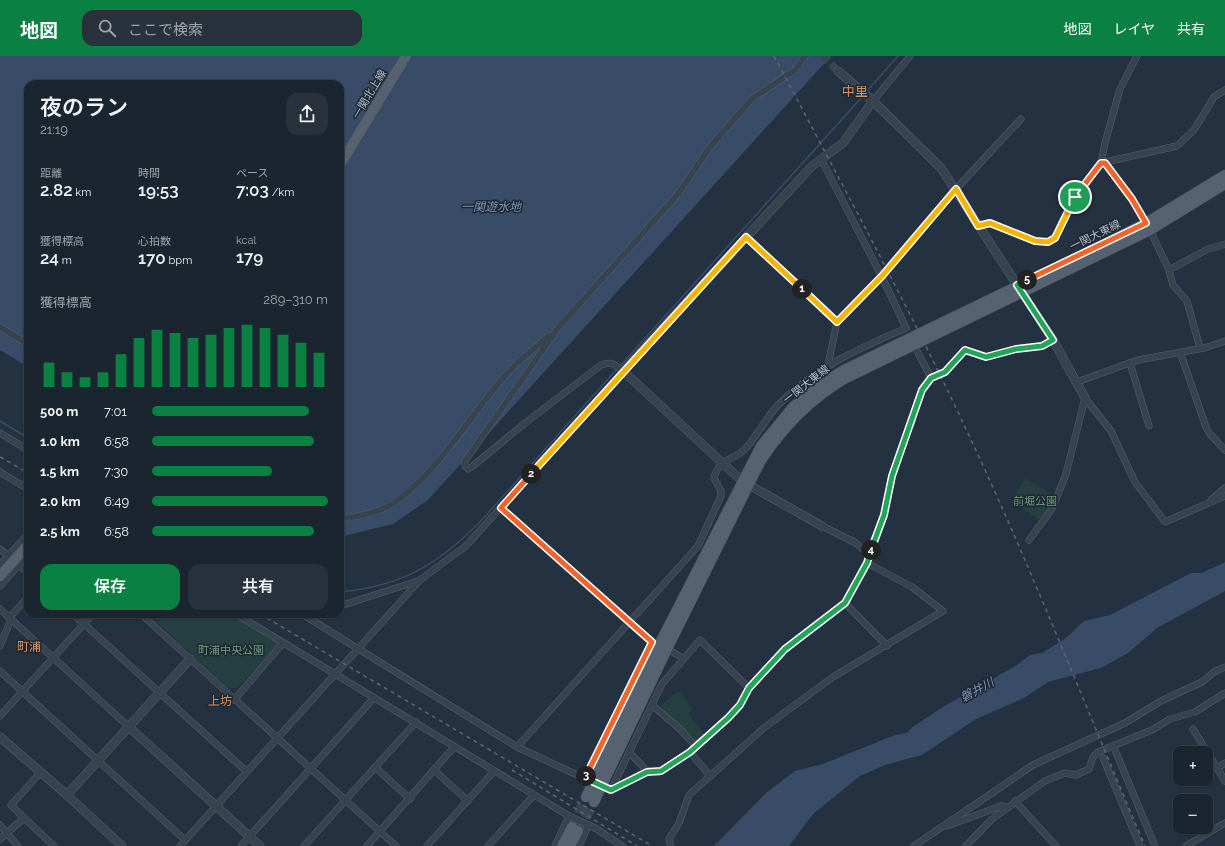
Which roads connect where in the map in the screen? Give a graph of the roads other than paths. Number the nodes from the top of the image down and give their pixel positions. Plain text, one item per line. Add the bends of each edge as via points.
1 (406, 56) edge
2 (805, 56) edge
3 (910, 56) edge
4 (1137, 56) edge
5 (838, 71) tunnel mouth
6 (1225, 90) edge
7 (873, 101) junction
8 (1021, 119) dead end
9 (344, 158) edge
10 (821, 159) junction
11 (1103, 163) junction
12 (1225, 175) edge
13 (1225, 184) edge
14 (956, 189) junction
15 (978, 226) junction
16 (1148, 226) junction
17 (746, 237) junction
18 (1225, 244) edge
19 (1169, 270) junction
20 (882, 276) junction
21 (1020, 289) junction
22 (837, 322) junction
23 (0, 327) edge
24 (558, 328) junction
25 (1053, 340) junction
26 (1225, 341) edge
27 (24, 342) edge
28 (914, 344) junction
29 (1200, 348) junction
30 (1180, 352) junction
31 (1130, 363) junction
32 (828, 364) junction
33 (622, 370) junction
34 (931, 378) junction
35 (1076, 382) junction
36 (1085, 398) junction
37 (1149, 426) dead end
38 (0, 433) edge
39 (24, 448) edge
40 (1225, 450) edge
41 (722, 463) junction
42 (0, 472) edge
43 (745, 483) junction
44 (24, 487) edge
45 (1225, 488) edge
46 (1225, 496) edge
47 (1205, 505) junction
48 (501, 508) junction
49 (344, 517) edge
50 (822, 526) joint
51 (24, 539) edge
52 (1029, 540) dead end
53 (0, 549) edge
54 (24, 549) edge
55 (9, 556) junction
56 (869, 556) junction
57 (24, 559) edge
58 (867, 563) junction
59 (0, 565) edge
60 (19, 565) junction
61 (24, 570) edge
62 (0, 576) edge
63 (420, 580) junction
64 (0, 586) edge
65 (24, 602) edge
66 (845, 603) junction
67 (344, 605) edge
68 (0, 609) edge
69 (77, 618) edge
70 (89, 618) edge
71 (145, 618) edge
72 (242, 618) edge
73 (308, 618) edge
74 (10, 619) junction
75 (629, 623) junction
76 (84, 624) junction
77 (283, 643) junction
78 (0, 646) edge
79 (659, 646) junction
80 (887, 646) junction
81 (358, 650) junction
82 (53, 658) junction
83 (683, 658) junction
84 (190, 659) junction
85 (1225, 667) edge
86 (0, 672) edge
87 (334, 674) junction
88 (749, 688) junction
89 (23, 692) junction
90 (160, 693) junction
91 (1225, 693) edge
92 (374, 698) junction
93 (234, 700) junction
94 (652, 705) junction
95 (0, 716) edge
96 (416, 722) junction
97 (129, 726) junction
98 (1193, 729) dead end
99 (0, 737) edge
100 (278, 738) junction
101 (454, 747) junction
102 (517, 747) junction
103 (696, 747) junction
104 (1115, 750) dead end
105 (629, 752) junction
106 (690, 752) junction
107 (1103, 758) dead end
108 (98, 761) junction
109 (1225, 763) edge
110 (375, 767) junction
111 (1217, 768) junction
112 (311, 769) junction
113 (434, 770) junction
114 (494, 771) junction
115 (246, 772) junction
116 (647, 772) junction
117 (40, 773) junction
118 (710, 776) junction
119 (585, 779) junction
120 (1225, 781) edge
121 (610, 789) junction
122 (67, 795) junction
123 (534, 795) junction
124 (410, 799) junction
125 (345, 800) junction
126 (590, 800) tunnel mouth
127 (468, 801) junction
128 (1015, 801) junction
129 (217, 806) junction
130 (1008, 807) junction
131 (569, 816) junction
132 (24, 818) junction
133 (1225, 823) edge
134 (0, 825) edge
135 (588, 826) junction
136 (944, 826) junction
137 (380, 831) junction
138 (7, 834) junction
139 (250, 837) junction
140 (0, 839) edge
141 (185, 840) junction
142 (18, 846) edge
143 (54, 846) edge
144 (122, 846) edge
145 (180, 846) edge
146 (241, 846) edge
147 (260, 846) edge
148 (304, 846) edge
149 (367, 846) edge
150 (396, 846) edge
151 (427, 846) edge
152 (488, 846) edge
153 (554, 846) edge
154 (562, 846) edge
155 (570, 846) edge
156 (579, 846) edge
157 (622, 846) edge
158 (671, 846) edge
159 (914, 846) edge
160 (966, 846) edge
161 (1056, 846) edge
162 (1140, 846) edge
163 (1155, 846) edge
164 (1186, 846) edge

1 - 9 main road, 一関北上線
2 - 24 street via 795,70 752,98 710,147 678,194
3 - 7 street
4 - 11 street via 1120,89 1105,143
5 - 7 street
6 - 11 street via 1214,97 1194,130 1177,146
7 - 10 street via 843,143
7 - 14 street via 941,168
8 - 14 street
10 - 17 street
10 - 20 street
11 - 15 street via 1075,197 1055,238 1048,242 1035,241 990,223
11 - 16 street via 1132,199
12 - 16 main road, 一関大東線
13 - 16 main road, 一関大東線
14 - 15 street
14 - 20 street
15 - 21 street
16 - 19 street
16 - 21 main road, 一関大東線
17 - 22 street
17 - 33 street
18 - 19 street via 1208,249
19 - 29 street via 1173,285 1187,301
20 - 22 street
20 - 32 street via 906,328
21 - 25 street
21 - 28 main road, 一関大東線
21 - 43 main road, 一関大東線 via 844,370 825,382 793,407 761,446
22 - 32 street
23 - 27 street
24 - 33 street via 465,461 468,468 601,365 614,363
24 - 49 street via 504,376 443,454 414,486 397,501 384,508
25 - 34 street via 1042,346 1016,349 986,357 965,350 945,372
25 - 35 street
26 - 29 street
28 - 34 street
28 - 43 main road, 一関大東線 via 826,390 808,405 772,444
29 - 30 street
30 - 31 street
30 - 40 street via 1206,427
31 - 35 street
31 - 37 street
32 - 41 street via 779,404 742,452
33 - 41 street
33 - 48 street
34 - 56 street via 922,391 892,476 884,515
35 - 36 street
36 - 47 street via 1110,431 1135,482 1165,522
36 - 52 street via 1066,474 1052,509
38 - 39 street
41 - 43 street
41 - 75 street via 714,478 721,496 698,546
42 - 44 street
43 - 50 street
43 - 79 main road, 一関大東線
45 - 47 street
46 - 47 street
48 - 63 street via 467,544
48 - 75 street
50 - 56 street via 856,543
51 - 55 street
53 - 55 street
54 - 62 main road, bridge
55 - 59 street
55 - 60 street
56 - 58 street
57 - 60 street
58 - 66 street
58 - 80 street via 912,587 943,611
60 - 61 street
60 - 64 street
63 - 67 street
63 - 81 street
65 - 74 street
66 - 80 street
66 - 88 street via 785,649
68 - 74 street
69 - 76 street
70 - 76 street
71 - 84 street
72 - 77 street
73 - 81 street
74 - 78 street
74 - 82 street
75 - 79 street
75 - 102 street
76 - 82 street
76 - 90 street
77 - 87 street
77 - 93 street
79 - 83 street
79 - 119 street
79 - 126 main road, 一関大東線
80 - 118 street via 833,677 776,719
81 - 87 street
81 - 102 street
82 - 89 street
82 - 97 street
83 - 88 street via 700,640
83 - 94 street via 662,684
84 - 90 street
84 - 93 street
85 - 136 street via 1202,682 1161,701 1125,724 1033,765
86 - 89 street
87 - 92 street
87 - 100 street
88 - 103 street via 737,709
89 - 95 street
89 - 108 street
90 - 97 street
90 - 115 street
91 - 128 street via 1195,712 1170,718 1152,730 1098,752 1089,768 1082,773 1054,776
92 - 96 street
92 - 112 street
93 - 100 street
94 - 103 street
94 - 105 street
96 - 101 street
96 - 110 street
97 - 108 street
97 - 129 street
98 - 111 street
99 - 117 street
100 - 112 street
100 - 115 street
101 - 113 street
101 - 114 street
102 - 119 street
103 - 106 street
104 - 163 street
105 - 116 street
105 - 121 street
106 - 116 street via 659,772
106 - 118 street
107 - 162 street
108 - 122 street
108 - 141 street
109 - 111 street
110 - 124 street
110 - 125 street
111 - 120 street
112 - 125 street
112 - 139 street
113 - 124 street
113 - 127 street
114 - 123 street
114 - 127 street
115 - 129 street
116 - 121 street
117 - 122 street
117 - 132 street via 11,805
118 - 158 street via 687,798 679,823 669,839
119 - 121 street, bridge
122 - 144 street
123 - 131 street
123 - 152 street
124 - 137 street
125 - 137 street
125 - 148 street
127 - 151 street
128 - 130 street
128 - 161 street
129 - 139 street
129 - 141 street
130 - 136 street via 1001,806 953,825
130 - 160 street via 992,819
131 - 135 street
131 - 153 street
132 - 138 street
132 - 143 street
133 - 164 street
134 - 138 street
135 - 156 street
135 - 157 street
136 - 159 street
137 - 149 street
137 - 150 street
138 - 140 street
138 - 142 street
139 - 146 street
139 - 147 street
141 - 145 street
154 - 155 main road via 575,829

